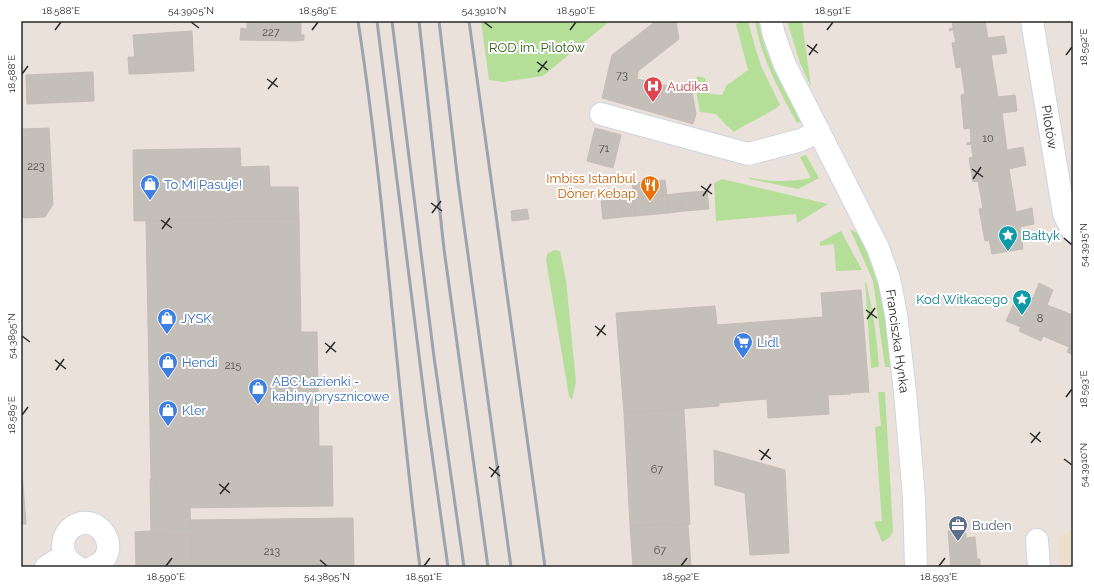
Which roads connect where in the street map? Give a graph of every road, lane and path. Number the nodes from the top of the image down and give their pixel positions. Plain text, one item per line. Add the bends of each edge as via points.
1 (771, 21) edge
2 (1032, 21) edge
3 (601, 114) dead end
4 (819, 131) junction
5 (1073, 230) edge
6 (1037, 540) dead end
7 (72, 561) edge
8 (46, 567) edge
9 (95, 567) edge
10 (916, 567) edge
11 (1039, 567) edge

1 - 4 street, Franciszka Hynka via 785,65
2 - 5 street, Pilotów via 1064,214
3 - 4 street via 748,154 801,140
4 - 10 street, Franciszka Hynka via 878,248 890,280 905,392 914,498
6 - 11 street
7 - 8 street
7 - 9 street via 63,547 64,539 74,526 87,523 105,533 108,546 105,558

